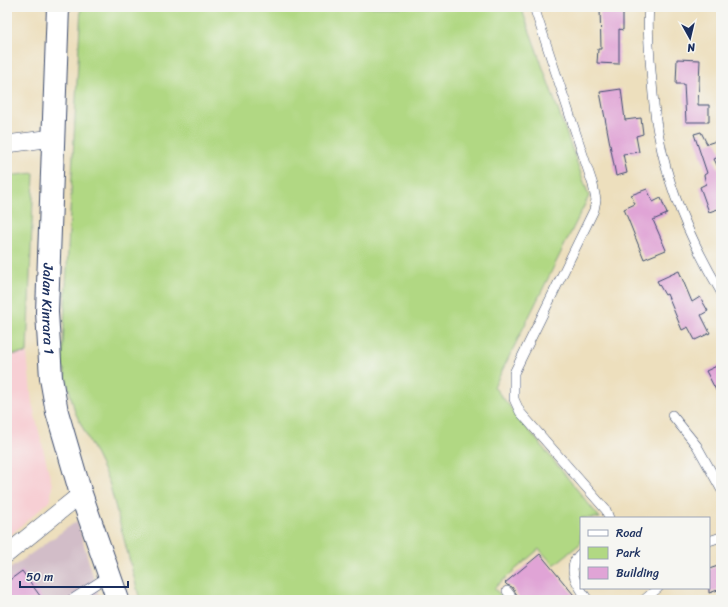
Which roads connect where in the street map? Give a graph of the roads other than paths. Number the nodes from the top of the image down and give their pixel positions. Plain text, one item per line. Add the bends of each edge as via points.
1 (58, 7) edge
2 (534, 7) edge
3 (649, 7) edge
4 (53, 138) junction
5 (7, 144) edge
6 (721, 292) edge
7 (672, 415) dead end
8 (721, 489) edge
9 (81, 494) junction
10 (609, 517) edge
11 (721, 537) edge
12 (710, 541) edge
13 (7, 554) edge
14 (580, 554) edge
15 (110, 575) junction
16 (657, 589) edge
17 (506, 591) dead end
18 (71, 600) edge
19 (118, 600) edge
20 (514, 600) edge
21 (588, 600) edge
22 (644, 600) edge

1 - 4 street, Jalan Kinrara 1
2 - 10 lane via 596,200 594,210 514,373 514,399 520,412 606,510
3 - 6 lane via 648,40 662,152 688,226 706,267
4 - 5 street
4 - 9 street, Jalan Kinrara 1 via 48,349 57,412
7 - 8 lane via 697,446
9 - 13 street
9 - 15 street, Jalan Kinrara 1
11 - 12 lane
14 - 21 lane via 572,568 576,584
15 - 18 lane
15 - 19 street, Jalan Kinrara 1
16 - 22 lane
17 - 20 lane

